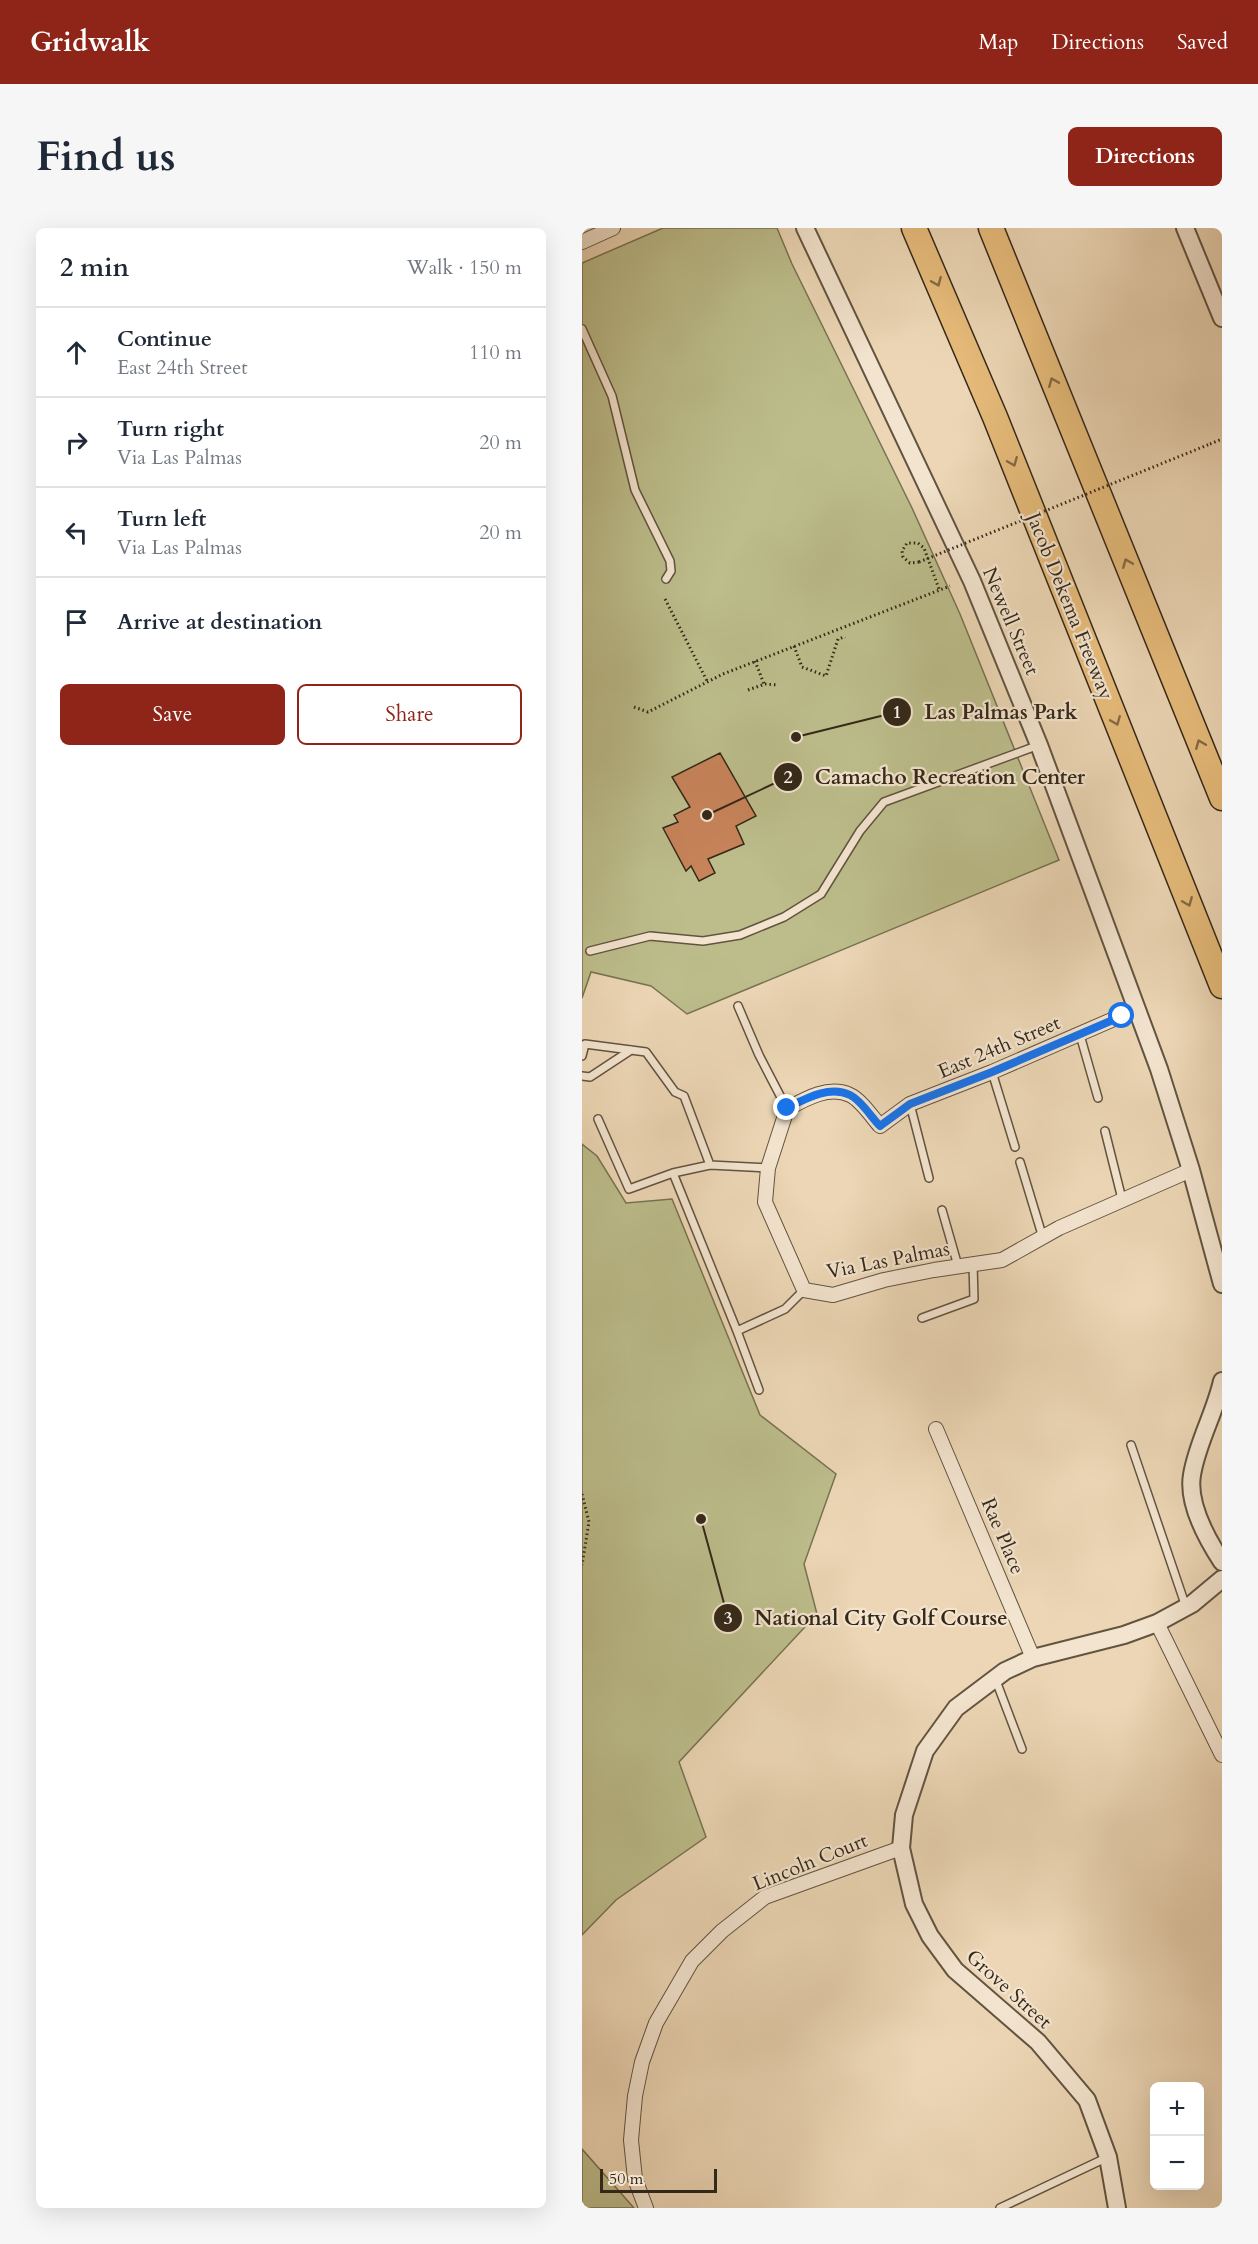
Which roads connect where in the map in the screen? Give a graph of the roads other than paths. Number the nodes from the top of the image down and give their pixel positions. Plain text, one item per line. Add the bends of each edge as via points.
1 (613, 228) edge
2 (805, 228) edge
3 (914, 228) edge
4 (991, 228) edge
5 (1185, 228) edge
6 (582, 242) edge
7 (1222, 318) edge
8 (582, 329) edge
9 (666, 579) dead end
10 (1039, 745) junction
11 (1222, 798) edge
12 (590, 951) dead end
13 (1222, 986) edge
14 (738, 1006) dead end
15 (1137, 1009) junction
16 (1080, 1035) junction
17 (631, 1050) junction
18 (582, 1056) edge
19 (992, 1072) junction
20 (582, 1076) edge
21 (1098, 1098) dead end
22 (910, 1104) junction
23 (787, 1108) junction
24 (598, 1119) dead end
25 (1105, 1131) dead end
26 (1015, 1146) dead end
27 (1020, 1162) dead end
28 (710, 1165) junction
29 (768, 1168) junction
30 (1191, 1170) junction
31 (673, 1173) junction
32 (929, 1178) dead end
33 (1122, 1200) junction
34 (942, 1210) dead end
35 (1043, 1238) junction
36 (973, 1264) junction
37 (958, 1266) junction
38 (1222, 1284) edge
39 (804, 1290) junction
40 (922, 1318) dead end
41 (737, 1331) junction
42 (1222, 1382) edge
43 (759, 1390) dead end
44 (936, 1429) dead end
45 (1131, 1445) dead end
46 (1222, 1562) edge
47 (1222, 1579) edge
48 (1187, 1607) junction
49 (1157, 1623) junction
50 (1033, 1658) junction
51 (995, 1678) junction
52 (1022, 1749) dead end
53 (1222, 1755) edge
54 (901, 1848) junction
55 (1108, 2157) junction
56 (646, 2208) edge
57 (1000, 2208) edge
58 (1116, 2208) edge

1 - 6 street
2 - 10 street, Newell Street via 972,581
3 -> 13 highway, Jacob Dekema Freeway via 995,417
11 -> 4 highway
5 - 7 street
8 - 9 lane via 612,396 635,490 670,561 671,574
10 - 12 lane via 884,802 860,831 821,894 784,917 731,936 703,941 650,936
10 - 15 street, Newell Street
14 - 23 lane
15 - 16 street, East 24th Street
15 - 30 street, Newell Street
16 - 19 street, East 24th Street
16 - 21 lane
17 - 18 lane via 585,1044
17 - 20 lane via 590,1077
17 - 28 lane via 645,1052 675,1092 684,1096
19 - 22 street, East 24th Street
19 - 26 lane
22 - 23 street, East 24th Street via 880,1126 852,1095 840,1092 815,1094
22 - 32 lane
23 - 29 street, Via Las Palmas
24 - 31 lane via 629,1189
25 - 33 lane
27 - 35 lane
28 - 29 lane
28 - 31 lane
29 - 39 street, Via Las Palmas via 765,1202
30 - 33 street, Via Las Palmas
30 - 38 street, Newell Street
31 - 41 lane
33 - 35 street, Via Las Palmas
34 - 37 lane
35 - 36 street, Via Las Palmas via 1002,1260
36 - 37 street, Via Las Palmas
36 - 40 lane via 974,1299
37 - 39 street, Via Las Palmas via 884,1280 833,1295
39 - 41 lane via 785,1309
41 - 43 lane
42 - 46 street via 1191,1476 1195,1507
44 - 50 street, Rae Place
45 - 48 lane
47 - 48 street, Grove Street
48 - 49 street, Grove Street
49 - 50 street, Grove Street
49 - 53 street
50 - 51 street, Grove Street
51 - 52 lane
51 - 54 street, Grove Street via 956,1708 925,1751 904,1815
54 - 55 street, Grove Street via 914,1904 930,1936 955,1970 1038,2042 1087,2100
54 - 56 street, Lincoln Court via 765,1897 692,1961 656,2023 634,2096 631,2140 635,2179
55 - 57 lane
55 - 58 street, Grove Street

